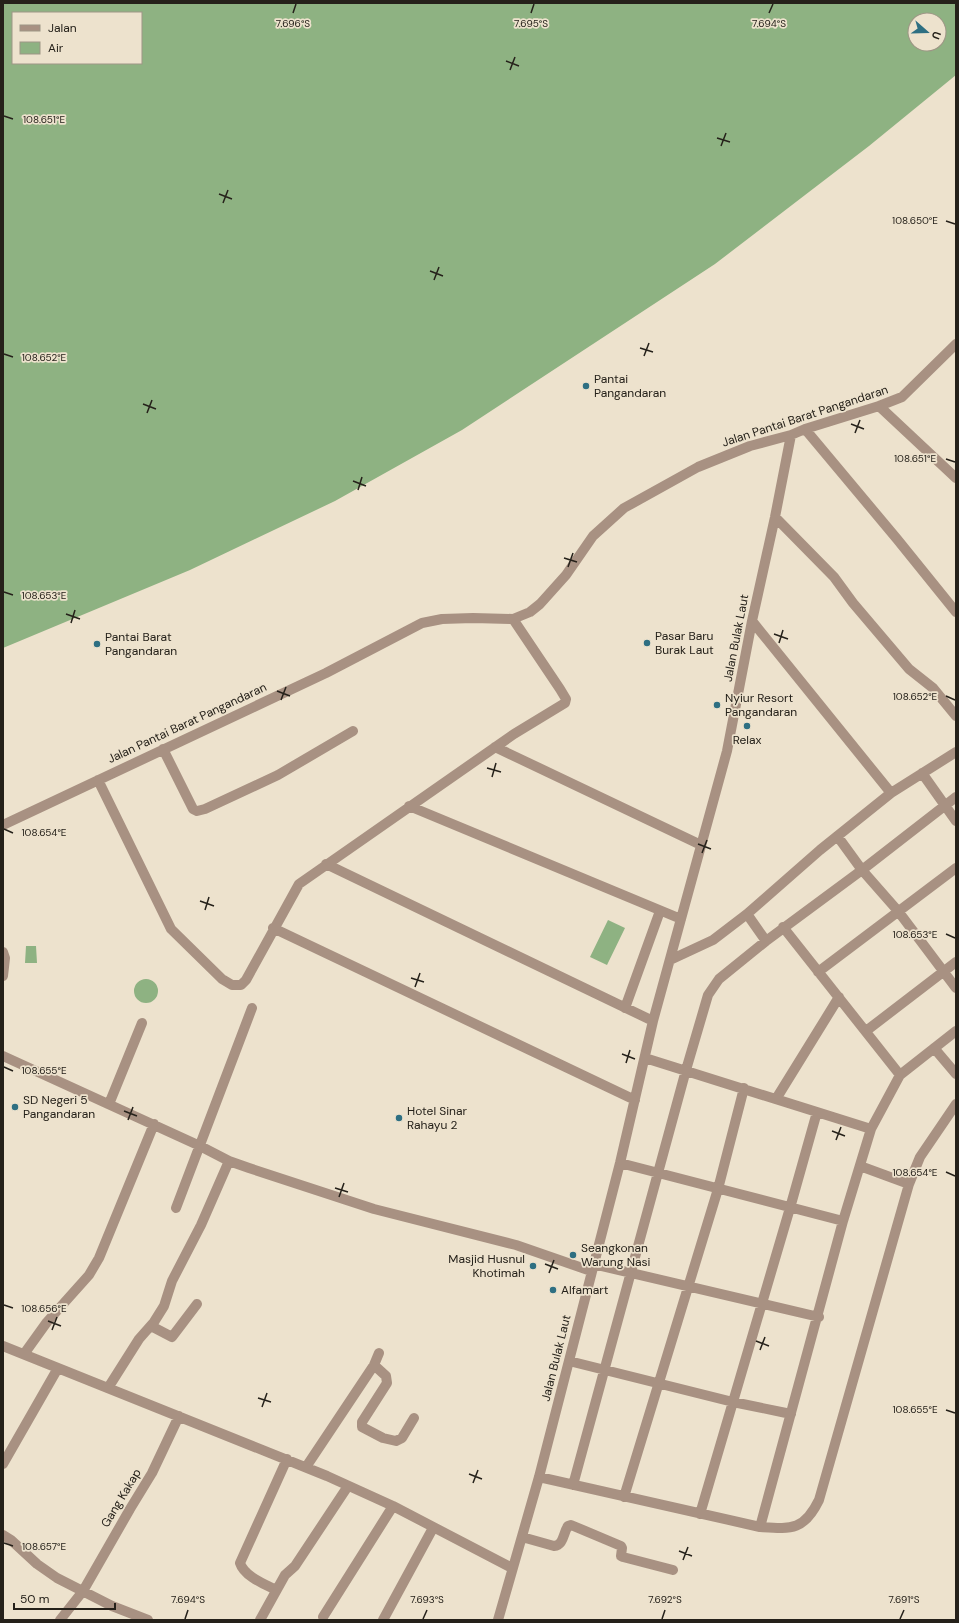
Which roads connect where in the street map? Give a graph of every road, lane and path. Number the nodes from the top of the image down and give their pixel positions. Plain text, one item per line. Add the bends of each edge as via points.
1 (956, 344) edge
2 (879, 406) junction
3 (805, 429) junction
4 (791, 434) junction
5 (956, 478) edge
6 (775, 517) junction
7 (956, 612) edge
8 (513, 619) junction
9 (752, 621) junction
10 (956, 716) edge
11 (353, 731) dead end
12 (495, 747) junction
13 (163, 749) junction
14 (956, 752) edge
15 (922, 773) junction
16 (98, 780) junction
17 (891, 793) junction
18 (956, 797) edge
19 (409, 806) junction
20 (944, 806) junction
21 (956, 821) edge
22 (3, 825) edge
23 (838, 837) junction
24 (701, 845) junction
25 (326, 864) junction
26 (956, 868) edge
27 (862, 870) junction
28 (660, 911) junction
29 (898, 911) junction
30 (747, 914) junction
31 (681, 919) junction
32 (783, 927) junction
33 (274, 928) junction
34 (766, 941) junction
35 (3, 952) edge
36 (670, 960) junction
37 (956, 962) edge
38 (818, 972) junction
39 (943, 972) junction
40 (3, 976) edge
41 (956, 988) edge
42 (839, 998) junction
43 (252, 1008) dead end
44 (625, 1008) junction
45 (653, 1021) junction
46 (142, 1023) dead end
47 (866, 1031) junction
48 (956, 1031) edge
49 (934, 1048) junction
50 (3, 1056) edge
51 (645, 1058) junction
52 (686, 1070) junction
53 (956, 1074) edge
54 (900, 1075) junction
55 (744, 1088) junction
56 (776, 1099) junction
57 (635, 1100) junction
58 (109, 1104) junction
59 (956, 1104) edge
60 (817, 1112) junction
61 (154, 1124) junction
62 (870, 1129) junction
63 (200, 1146) junction
64 (230, 1161) junction
65 (620, 1163) junction
66 (860, 1166) junction
67 (658, 1173) junction
68 (909, 1184) junction
69 (718, 1189) junction
70 (176, 1208) dead end
71 (790, 1208) junction
72 (844, 1221) junction
73 (592, 1268) junction
74 (631, 1273) junction
75 (688, 1287) junction
76 (197, 1304) dead end
77 (762, 1304) junction
78 (819, 1317) junction
79 (151, 1326) junction
80 (3, 1346) edge
81 (379, 1353) dead end
82 (24, 1354) junction
83 (569, 1361) junction
84 (374, 1365) junction
85 (58, 1368) junction
86 (605, 1370) junction
87 (659, 1382) junction
88 (108, 1388) junction
89 (733, 1402) junction
90 (791, 1414) junction
91 (179, 1416) junction
92 (414, 1418) dead end
93 (287, 1459) junction
94 (3, 1464) edge
95 (306, 1467) junction
96 (539, 1477) junction
97 (573, 1485) junction
98 (348, 1486) junction
99 (624, 1497) junction
100 (393, 1506) junction
101 (700, 1514) junction
102 (760, 1527) junction
103 (433, 1528) junction
104 (3, 1535) edge
105 (522, 1537) junction
106 (512, 1568) junction
107 (673, 1570) dead end
108 (276, 1590) junction
109 (83, 1591) junction
110 (323, 1617) dead end
111 (60, 1620) edge
112 (148, 1620) edge
113 (260, 1620) edge
114 (383, 1620) edge
115 (498, 1620) edge

1 - 2 street, Jalan Pantai Barat Pangandaran via 902,397
2 - 3 street, Jalan Pantai Barat Pangandaran
2 - 5 street
3 - 4 street, Jalan Pantai Barat Pangandaran
3 - 7 street
4 - 6 street, Jalan Bulak Laut
4 - 8 street, Jalan Pantai Barat Pangandaran via 750,446 698,467 624,508 593,536 566,575 540,604 530,612
6 - 9 street, Jalan Bulak Laut
6 - 10 street via 834,577 909,670 933,688
8 - 12 street via 566,701
8 - 13 street, Jalan Pantai Barat Pangandaran via 442,619 422,623 326,673
9 - 17 street
9 - 24 street, Jalan Bulak Laut via 727,751
11 - 13 street via 278,775 197,811 193,809
12 - 19 street
12 - 24 street
13 - 16 street, Jalan Pantai Barat Pangandaran
14 - 15 street
15 - 17 street
15 - 20 street
16 - 22 street, Jalan Pantai Barat Pangandaran
16 - 33 street via 171,929 222,979 232,985 241,985
17 - 23 street
18 - 20 street
19 - 25 street
19 - 28 street
20 - 21 street
20 - 27 street
23 - 27 street
23 - 30 street
24 - 31 street, Jalan Bulak Laut
25 - 33 street via 299,884
25 - 44 street
26 - 29 street
27 - 29 street
27 - 32 street
28 - 31 street
28 - 44 street
29 - 38 street
29 - 39 street
30 - 34 street
30 - 36 street via 713,940
31 - 36 street, Jalan Bulak Laut
32 - 34 street
32 - 38 street
33 - 57 street
34 - 52 street via 719,979 708,995
35 - 40 street
36 - 45 street, Jalan Bulak Laut
37 - 39 street
38 - 42 street
39 - 41 street
39 - 47 street
42 - 47 street
42 - 56 street
43 - 63 street
44 - 45 street
45 - 51 street, Jalan Bulak Laut
46 - 58 street
47 - 54 street
48 - 49 street
49 - 53 street
49 - 54 street
50 - 58 street
51 - 52 street
51 - 57 street, Jalan Bulak Laut
52 - 55 street
52 - 67 street
54 - 62 street
55 - 56 street
55 - 69 street
56 - 60 street
57 - 65 street, Jalan Bulak Laut
58 - 61 street
59 - 68 street via 920,1157
60 - 62 street
60 - 71 street
61 - 63 street
61 - 82 street via 99,1258 89,1275 47,1322
62 - 66 street
63 - 64 street
63 - 70 street
64 - 73 street via 374,1209 516,1245
64 - 79 street via 172,1281 164,1306
65 - 67 street
65 - 73 street, Jalan Bulak Laut
66 - 68 street
66 - 72 street
67 - 69 street
67 - 74 street
68 - 102 street via 819,1500 812,1513 799,1524 788,1528
69 - 71 street
69 - 75 street
71 - 72 street
71 - 77 street
72 - 78 street
73 - 74 street
73 - 83 street, Jalan Bulak Laut
74 - 75 street
74 - 86 street
75 - 77 street
75 - 87 street
76 - 79 street via 172,1337
77 - 78 street
77 - 89 street
78 - 90 street
79 - 88 street via 139,1339
80 - 82 street
81 - 84 street
82 - 85 street
83 - 86 street
83 - 96 street, Jalan Bulak Laut
84 - 92 street via 386,1376 387,1381 362,1422 362,1427 383,1438 396,1441 402,1438
84 - 95 street
85 - 88 street
85 - 94 street
86 - 87 street
86 - 97 street
87 - 89 street
87 - 99 street
88 - 91 street
89 - 90 street
89 - 101 street
90 - 102 street
91 - 93 street
91 - 109 street, Gang Kakap via 152,1473
93 - 95 street
93 - 108 street via 240,1563 241,1569 247,1574
95 - 98 street
96 - 97 street
96 - 105 street, Jalan Bulak Laut
97 - 99 street
98 - 100 street
98 - 108 street
99 - 101 street
100 - 103 street
100 - 110 street
101 - 102 street
103 - 106 street
103 - 114 street
104 - 109 street via 17,1544 37,1564
105 - 106 street, Jalan Bulak Laut
105 - 107 street via 558,1546 566,1528 571,1525 621,1546 623,1557
106 - 115 street, Jalan Bulak Laut
108 - 113 street
109 - 111 street, Gang Kakap
109 - 112 street

